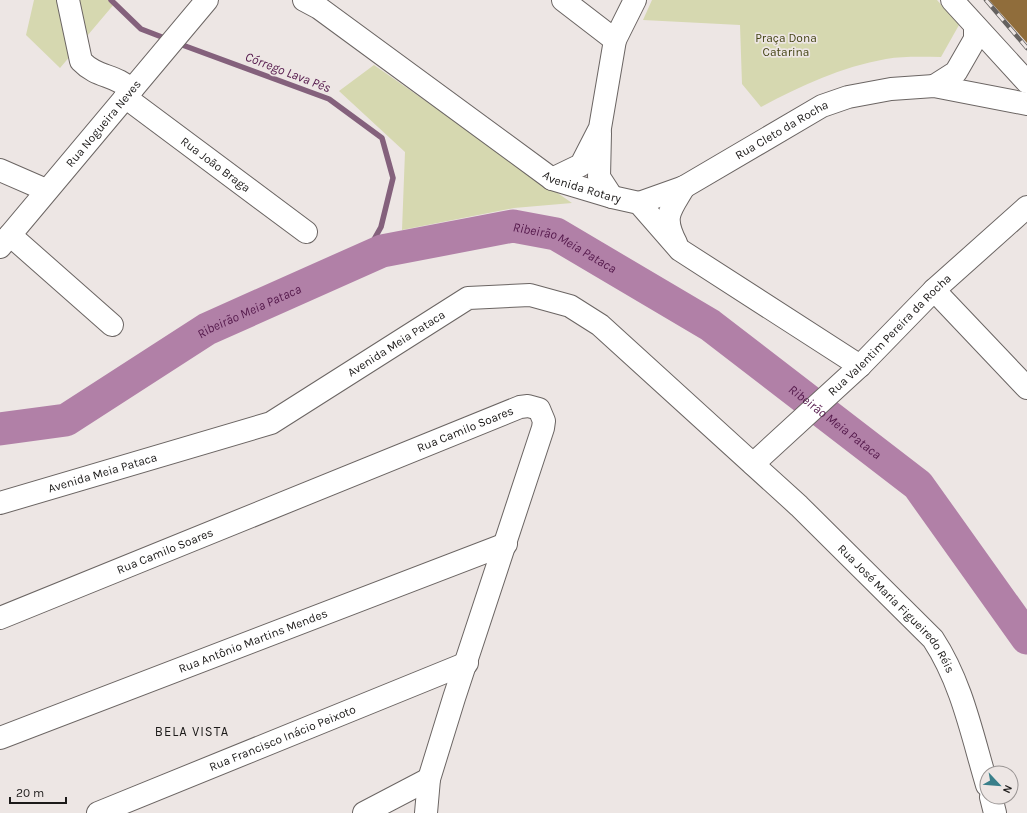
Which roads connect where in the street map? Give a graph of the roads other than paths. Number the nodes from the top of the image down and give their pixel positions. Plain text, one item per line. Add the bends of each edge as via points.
1 (68, 0) edge
2 (207, 0) edge
3 (304, 0) edge
4 (562, 0) edge
5 (635, 0) edge
6 (952, 0) edge
7 (975, 26) junction
8 (615, 40) junction
9 (1027, 82) edge
10 (934, 86) junction
11 (128, 93) junction
12 (1027, 104) edge
13 (600, 128) junction
14 (0, 170) edge
15 (552, 179) junction
16 (684, 188) junction
17 (46, 190) junction
18 (612, 197) junction
19 (639, 203) junction
20 (1027, 207) edge
21 (306, 232) dead end
22 (5, 241) edge
23 (680, 250) junction
24 (934, 290) junction
25 (112, 325) dead end
26 (860, 366) junction
27 (1027, 388) edge
28 (753, 464) junction
29 (0, 503) edge
30 (506, 544) junction
31 (0, 618) edge
32 (466, 663) junction
33 (0, 738) edge
34 (981, 765) edge
35 (429, 779) junction
36 (98, 813) edge
37 (364, 813) edge
38 (426, 813) edge

1 - 11 street, Rua João Braga via 81,61 88,69 98,74 123,82
2 - 11 street, Rua Nogueira Neves
3 - 15 street, Avenida Rotary via 319,8
4 - 8 street
5 - 8 street
6 - 7 street
7 - 9 street
7 - 10 street, Rua Cleto da Rocha via 975,39 956,72
8 - 13 street
10 - 12 street, Rua Cleto da Rocha
10 - 16 street, Rua Cleto da Rocha via 891,89 822,106
11 - 17 street, Rua Nogueira Neves
11 - 21 street, Rua João Braga
13 - 15 street via 581,165
13 - 18 street via 599,177
14 - 17 street
15 - 18 street, Avenida Rotary
16 - 19 street, Rua Cleto da Rocha
16 - 23 street via 668,219 670,230
17 - 22 street, Rua Nogueira Neves
18 - 19 street, Avenida Rotary
19 - 23 street, Avenida Rotary
20 - 24 street, Rua Valentim Pereira da Rocha
22 - 25 street
23 - 26 street, Avenida Rotary
24 - 26 street, Rua Valentim Pereira da Rocha
24 - 27 street
26 - 28 street, Rua Valentim Pereira da Rocha
28 - 29 street, Avenida Meia Pataca via 600,325 570,306 530,295 468,298 271,423
28 - 34 street, Rua José Maria Figueiredo Réis via 799,506 933,640 946,659 956,681
30 - 31 street, Rua Camilo Soares via 544,421 539,409 528,406 520,407
30 - 32 street, Rua Camilo Soares
30 - 33 street, Rua Antônio Martins Mendes
32 - 35 street, Rua Camilo Soares
32 - 36 street, Rua Francisco Inácio Peixoto
35 - 37 street
35 - 38 street, Rua Camilo Soares

